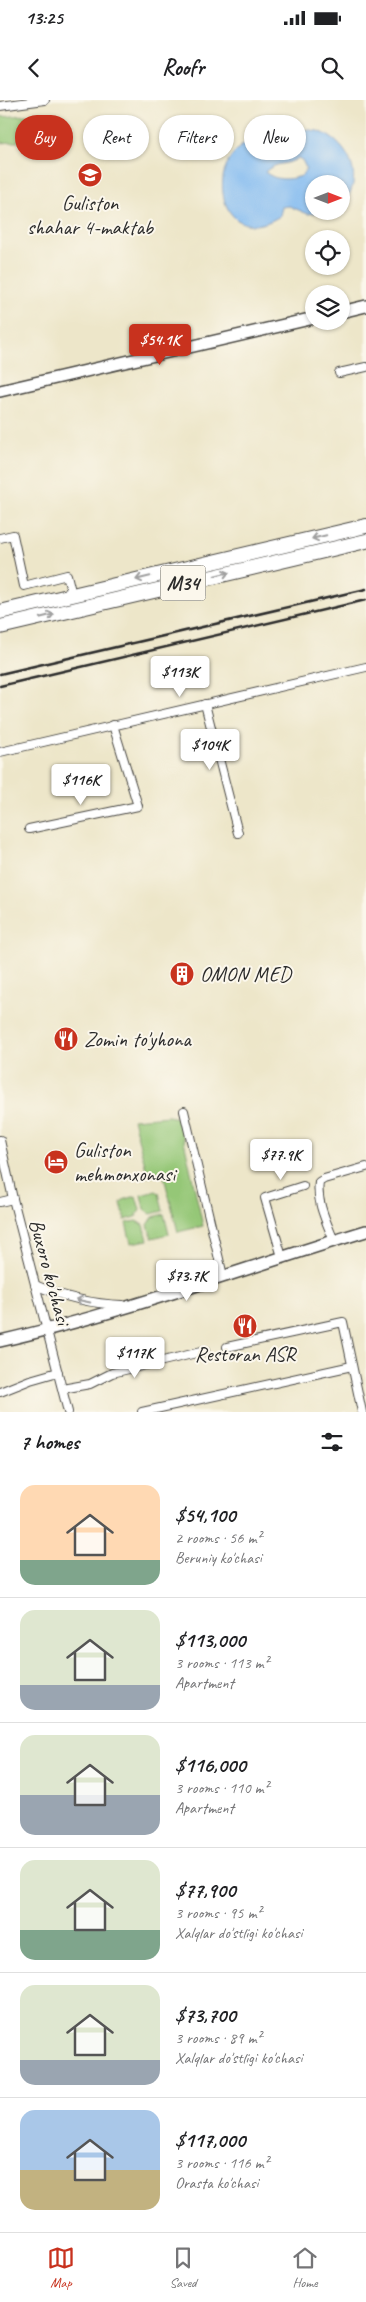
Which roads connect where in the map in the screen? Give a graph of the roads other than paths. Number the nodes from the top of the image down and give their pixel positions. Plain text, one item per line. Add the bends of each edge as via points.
1 (45, 100) edge
2 (0, 106) edge
3 (366, 306) edge
4 (350, 310) edge
5 (305, 320) edge
6 (366, 367) edge
7 (339, 373) dead end
8 (0, 391) edge
9 (366, 526) edge
10 (349, 530) junction
11 (0, 538) edge
12 (360, 542) edge
13 (72, 595) junction
14 (0, 612) edge
15 (0, 627) edge
16 (366, 667) edge
17 (205, 704) junction
18 (113, 725) junction
19 (0, 752) edge
20 (29, 829) dead end
21 (238, 833) dead end
22 (184, 1111) dead end
23 (0, 1140) edge
24 (366, 1167) edge
25 (303, 1186) dead end
26 (13, 1199) junction
27 (0, 1202) edge
28 (366, 1231) edge
29 (334, 1241) junction
30 (282, 1258) junction
31 (223, 1276) junction
32 (35, 1285) junction
33 (132, 1306) junction
34 (47, 1330) junction
35 (0, 1341) edge
36 (226, 1347) dead end
37 (205, 1351) dead end
38 (352, 1366) junction
39 (58, 1372) junction
40 (62, 1388) junction
41 (0, 1392) edge
42 (68, 1412) edge
43 (142, 1412) edge
44 (362, 1412) edge

1 - 2 street
3 - 4 street
5 - 8 street
6 - 7 street
9 - 10 highway, M34
10 - 12 highway
10 -> 13 highway, M34
11 - 13 street via 13,535 24,586 67,575
15 -> 12 highway, M34
13 - 14 highway, M34
16 - 17 street
17 - 18 street
17 - 21 street
18 - 19 street
18 - 20 street via 138,806
22 - 31 street
23 - 26 street, Buxoro ko'chasi
24 - 29 street via 319,1182 324,1217
25 - 30 street via 265,1198
26 - 27 street
26 - 32 street, Buxoro ko'chasi
28 - 29 street
29 - 30 street
30 - 31 street
31 - 33 street
33 -> 32 street via 70,1298
32 - 34 street, Buxoro ko'chasi
33 - 34 street
34 - 35 street
34 - 39 street, Buxoro ko'chasi
36 - 38 street via 343,1322
37 - 40 street via 112,1373 90,1384
38 - 43 street
38 - 44 street
39 - 40 street, Buxoro ko'chasi
39 - 41 street
40 - 42 street, Buxoro ko'chasi

